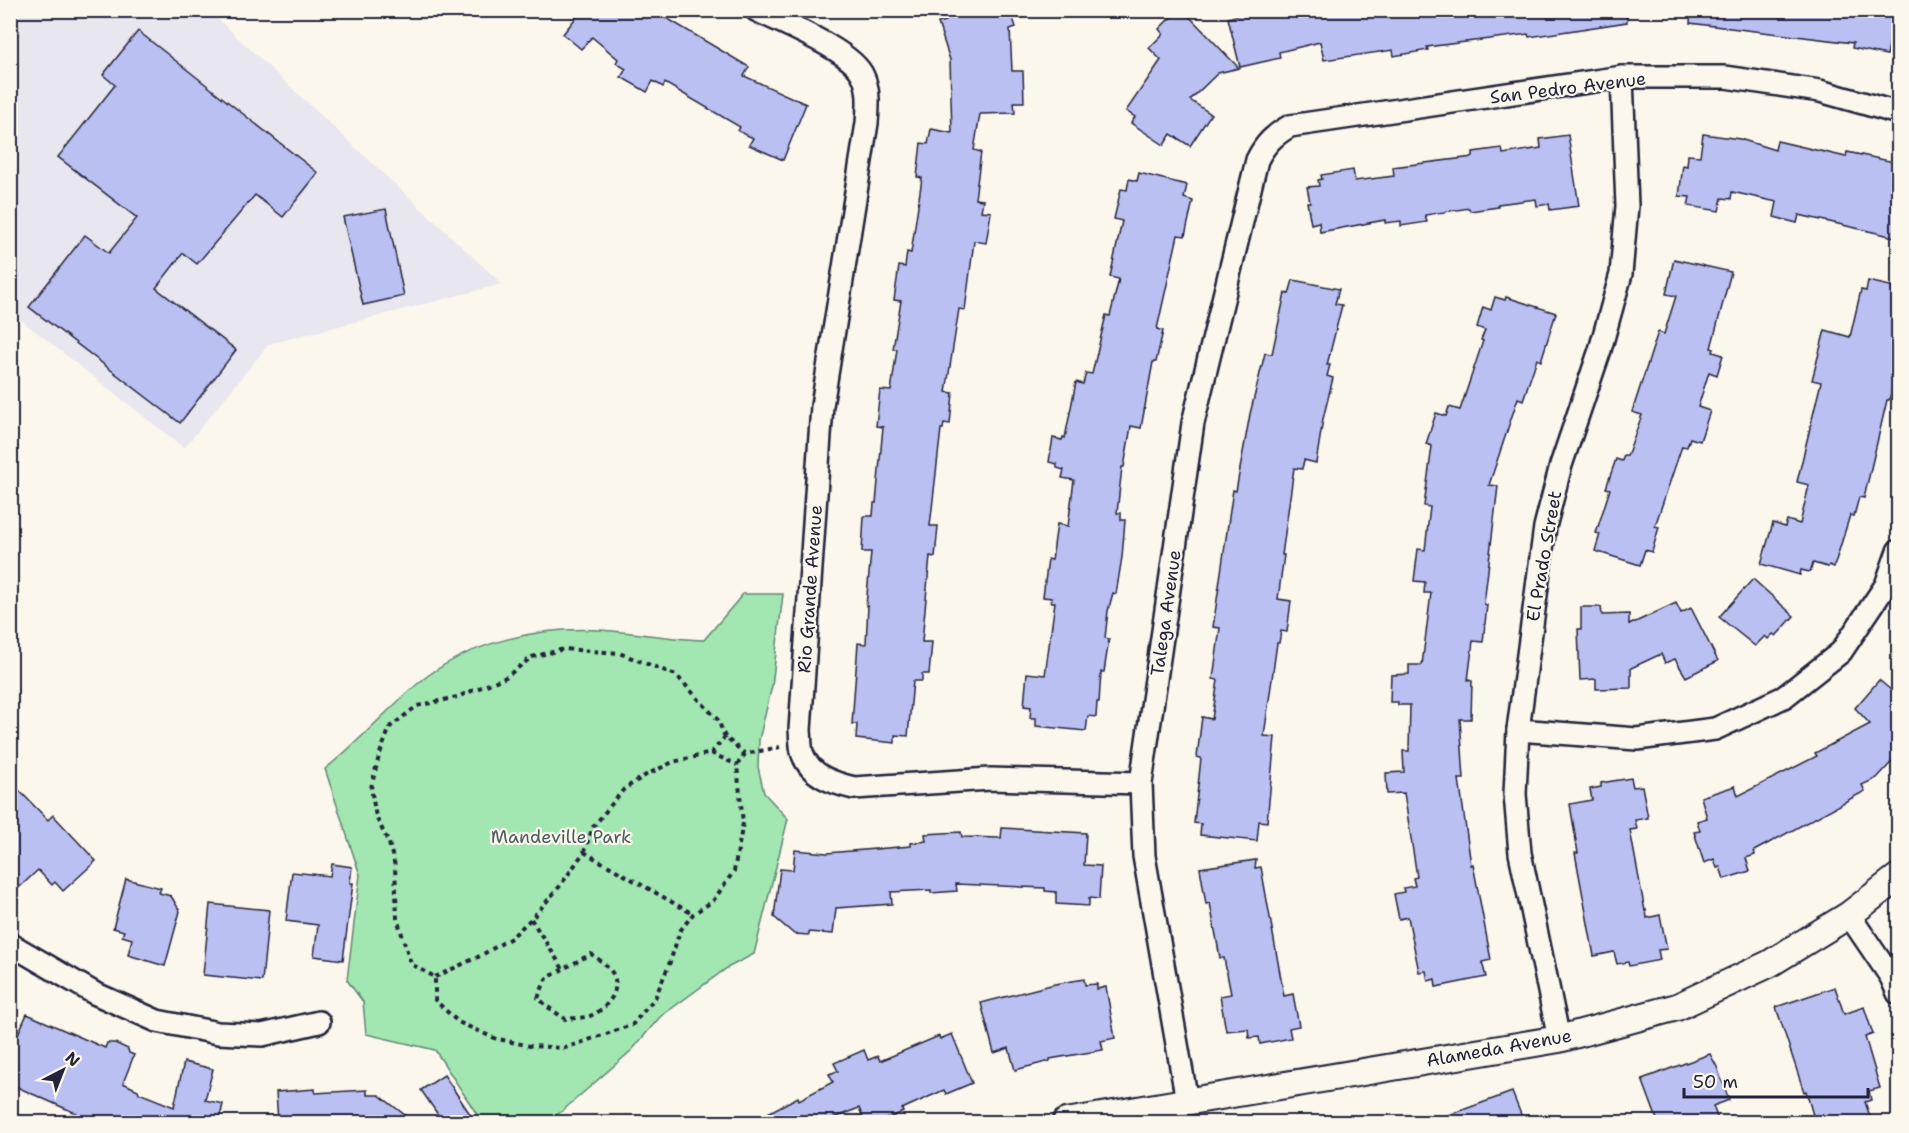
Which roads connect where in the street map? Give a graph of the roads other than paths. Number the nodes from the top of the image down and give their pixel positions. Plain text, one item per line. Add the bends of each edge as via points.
1 (756, 10) edge
2 (1622, 77) junction
3 (1899, 114) edge
4 (1274, 135) joint
5 (1899, 551) edge
6 (1518, 729) junction
7 (1141, 783) junction
8 (1899, 877) edge
9 (1850, 915) junction
10 (10, 944) edge
11 (1899, 993) edge
12 (319, 1022) dead end
13 (1559, 1040) junction
14 (1187, 1101) junction
15 (1066, 1122) edge

1 - 7 street, Rio Grande Avenue via 850,59 863,75 868,99 822,406 800,730 803,754 814,772 854,788 990,779
2 - 3 street, San Pedro Avenue via 1725,77 1820,91
2 - 4 street, San Pedro Avenue via 1290,126
2 - 6 street, El Prado Street via 1627,206 1621,274 1545,527
4 - 7 street, Talega Avenue via 1257,160 1193,423
5 - 6 street via 1886,585 1841,652 1784,697 1715,729 1637,739
6 - 13 street, El Prado Street via 1515,794 1520,853
7 - 14 street, Talega Avenue via 1144,856
8 - 9 street, Alameda Avenue
9 - 11 street
9 - 13 street, Alameda Avenue via 1769,964 1677,1006
10 - 12 street via 94,993 157,1021 218,1033 262,1035
13 - 14 street, Alameda Avenue
14 - 15 street, Alameda Avenue

